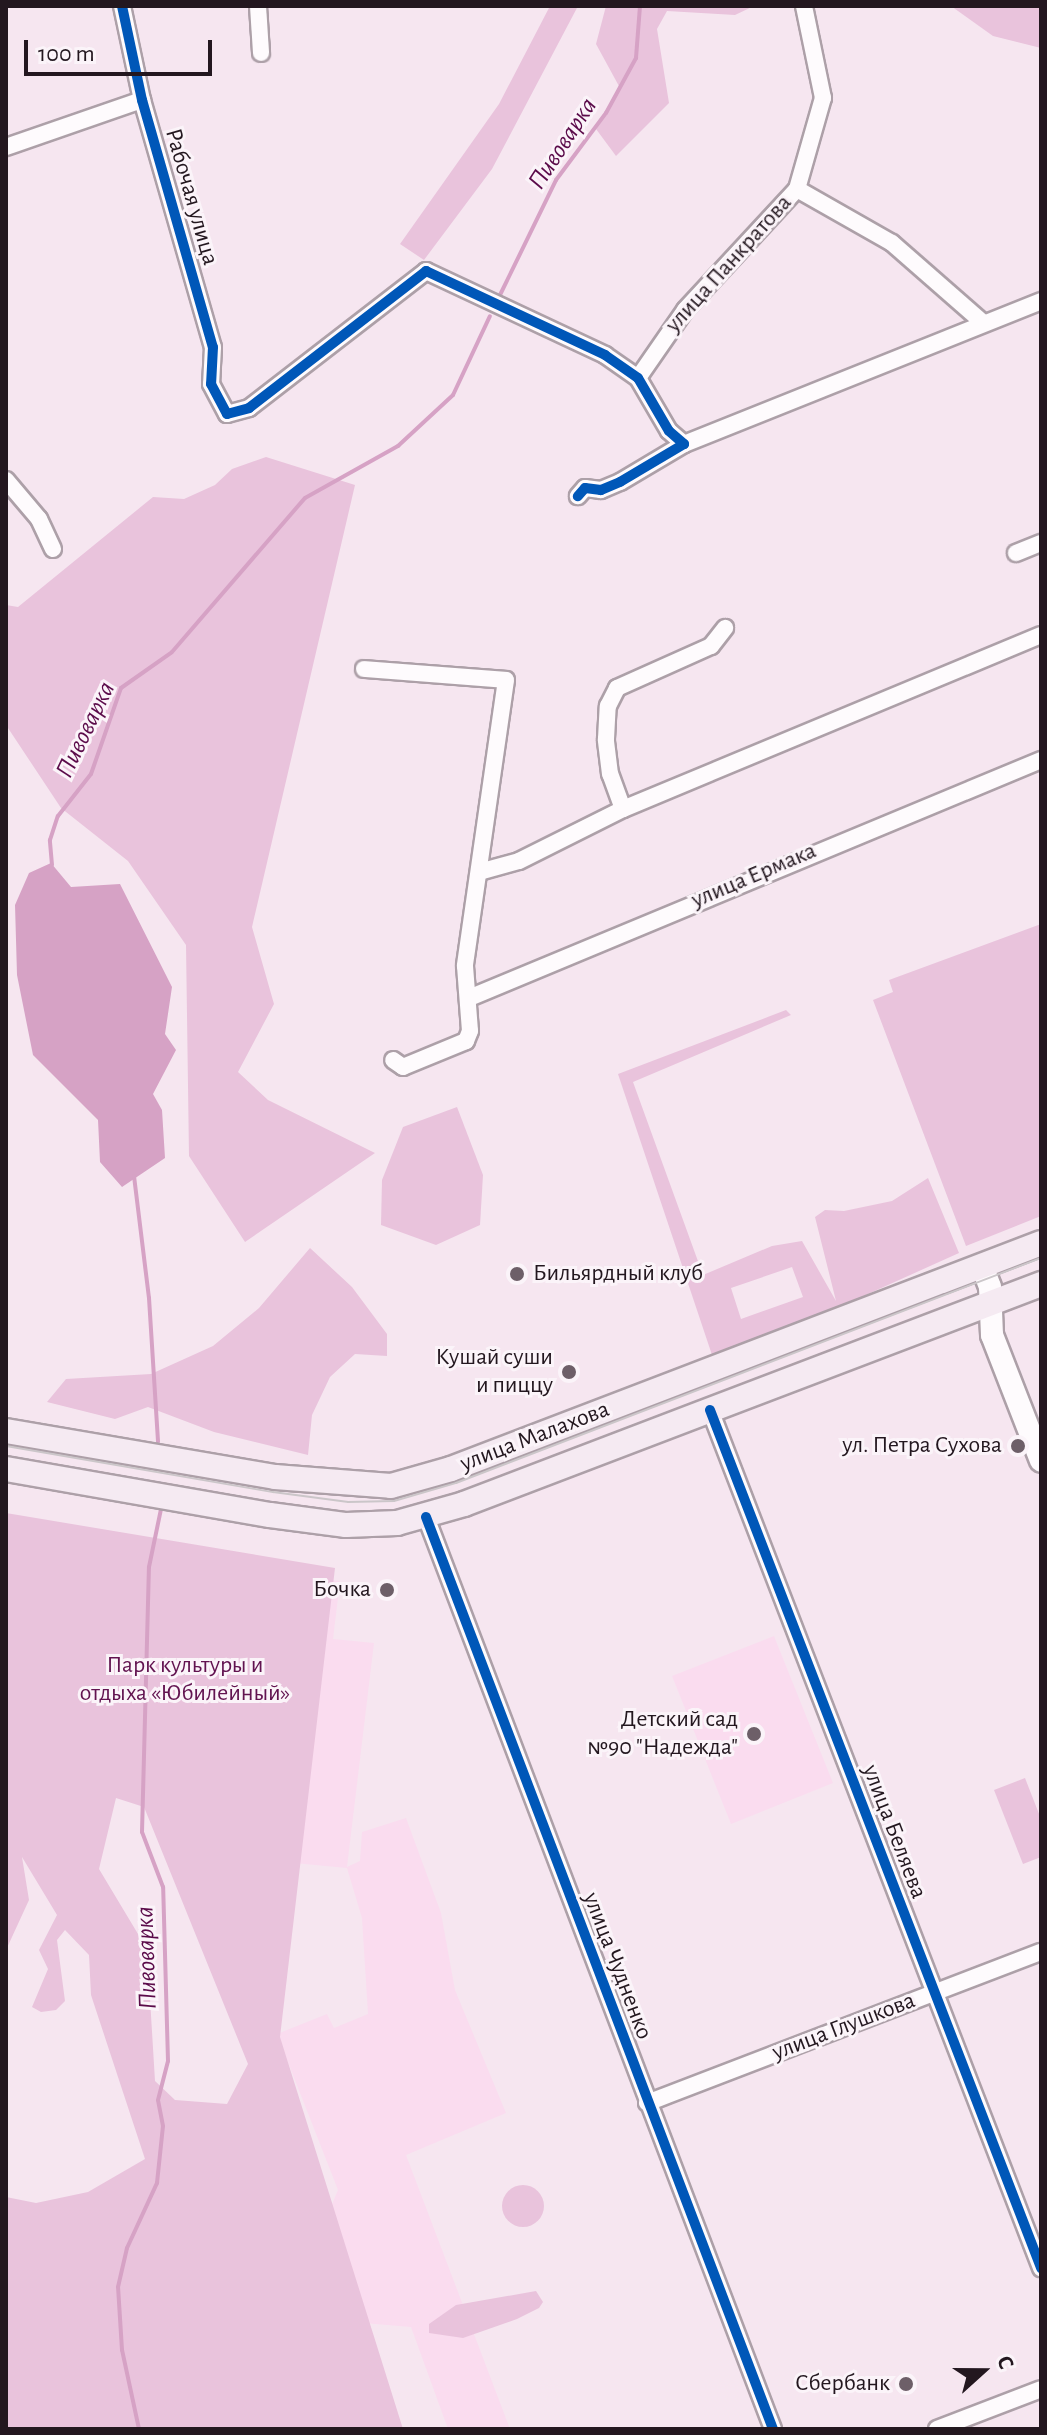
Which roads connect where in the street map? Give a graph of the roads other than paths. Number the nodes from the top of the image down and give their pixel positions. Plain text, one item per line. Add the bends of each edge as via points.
1 (122, 6) edge
2 (258, 6) edge
3 (804, 6) edge
4 (261, 53) dead end
5 (142, 100) junction
6 (6, 147) edge
7 (797, 189) junction
8 (1041, 301) edge
9 (981, 321) junction
10 (638, 378) junction
11 (684, 444) junction
12 (6, 480) edge
13 (578, 496) dead end
14 (1041, 543) edge
15 (53, 549) dead end
16 (1016, 553) dead end
17 (725, 628) dead end
18 (1041, 635) edge
19 (364, 669) dead end
20 (1041, 760) edge
21 (623, 809) junction
22 (479, 872) junction
23 (469, 998) junction
24 (393, 1060) dead end
25 (1041, 1243) edge
26 (982, 1266) junction
27 (1041, 1284) edge
28 (992, 1303) junction
29 (710, 1410) junction
30 (6, 1431) edge
31 (1041, 1461) edge
32 (6, 1469) edge
33 (426, 1517) junction
34 (1041, 1952) edge
35 (935, 1993) junction
36 (647, 2103) junction
37 (1041, 2268) edge
38 (1041, 2389) edge
39 (773, 2429) edge
40 (937, 2429) edge

1 - 5 street, Рабочая улица
2 - 4 street
3 - 7 street, улица Панкратова via 823,98
5 - 6 street
5 - 10 street, Рабочая улица via 213,347 216,399 227,414 249,408 426,271 605,355
7 - 9 street via 892,243
7 - 10 street, улица Панкратова via 685,310
8 - 9 street
9 - 11 street
10 - 11 street via 669,431
11 - 13 street via 620,482 601,490 585,488
12 - 15 street via 39,519
14 - 16 street
17 - 21 street via 711,646 617,688 608,706 606,739 610,774
18 - 21 street
19 - 22 street via 506,680
20 - 23 street, улица Ермака
21 - 22 street via 519,861
22 - 23 street via 465,966
23 - 24 street via 473,1019 466,1041 403,1067
25 - 26 main road, улица Малахова
26 - 28 street
26 - 30 main road, улица Малахова via 464,1464 391,1486 275,1477
27 - 28 main road, улица Малахова
28 - 29 main road, улица Малахова
28 - 31 street via 992,1335
29 - 33 main road, улица Малахова
29 - 35 street, улица Беляева
32 - 33 main road, улица Малахова via 335,1523 375,1526
33 - 36 street, улица Чудненко
34 - 35 street, улица Глушкова
35 - 36 street, улица Глушкова
35 - 37 street, улица Беляева
36 - 39 street, улица Чудненко
38 - 40 street

